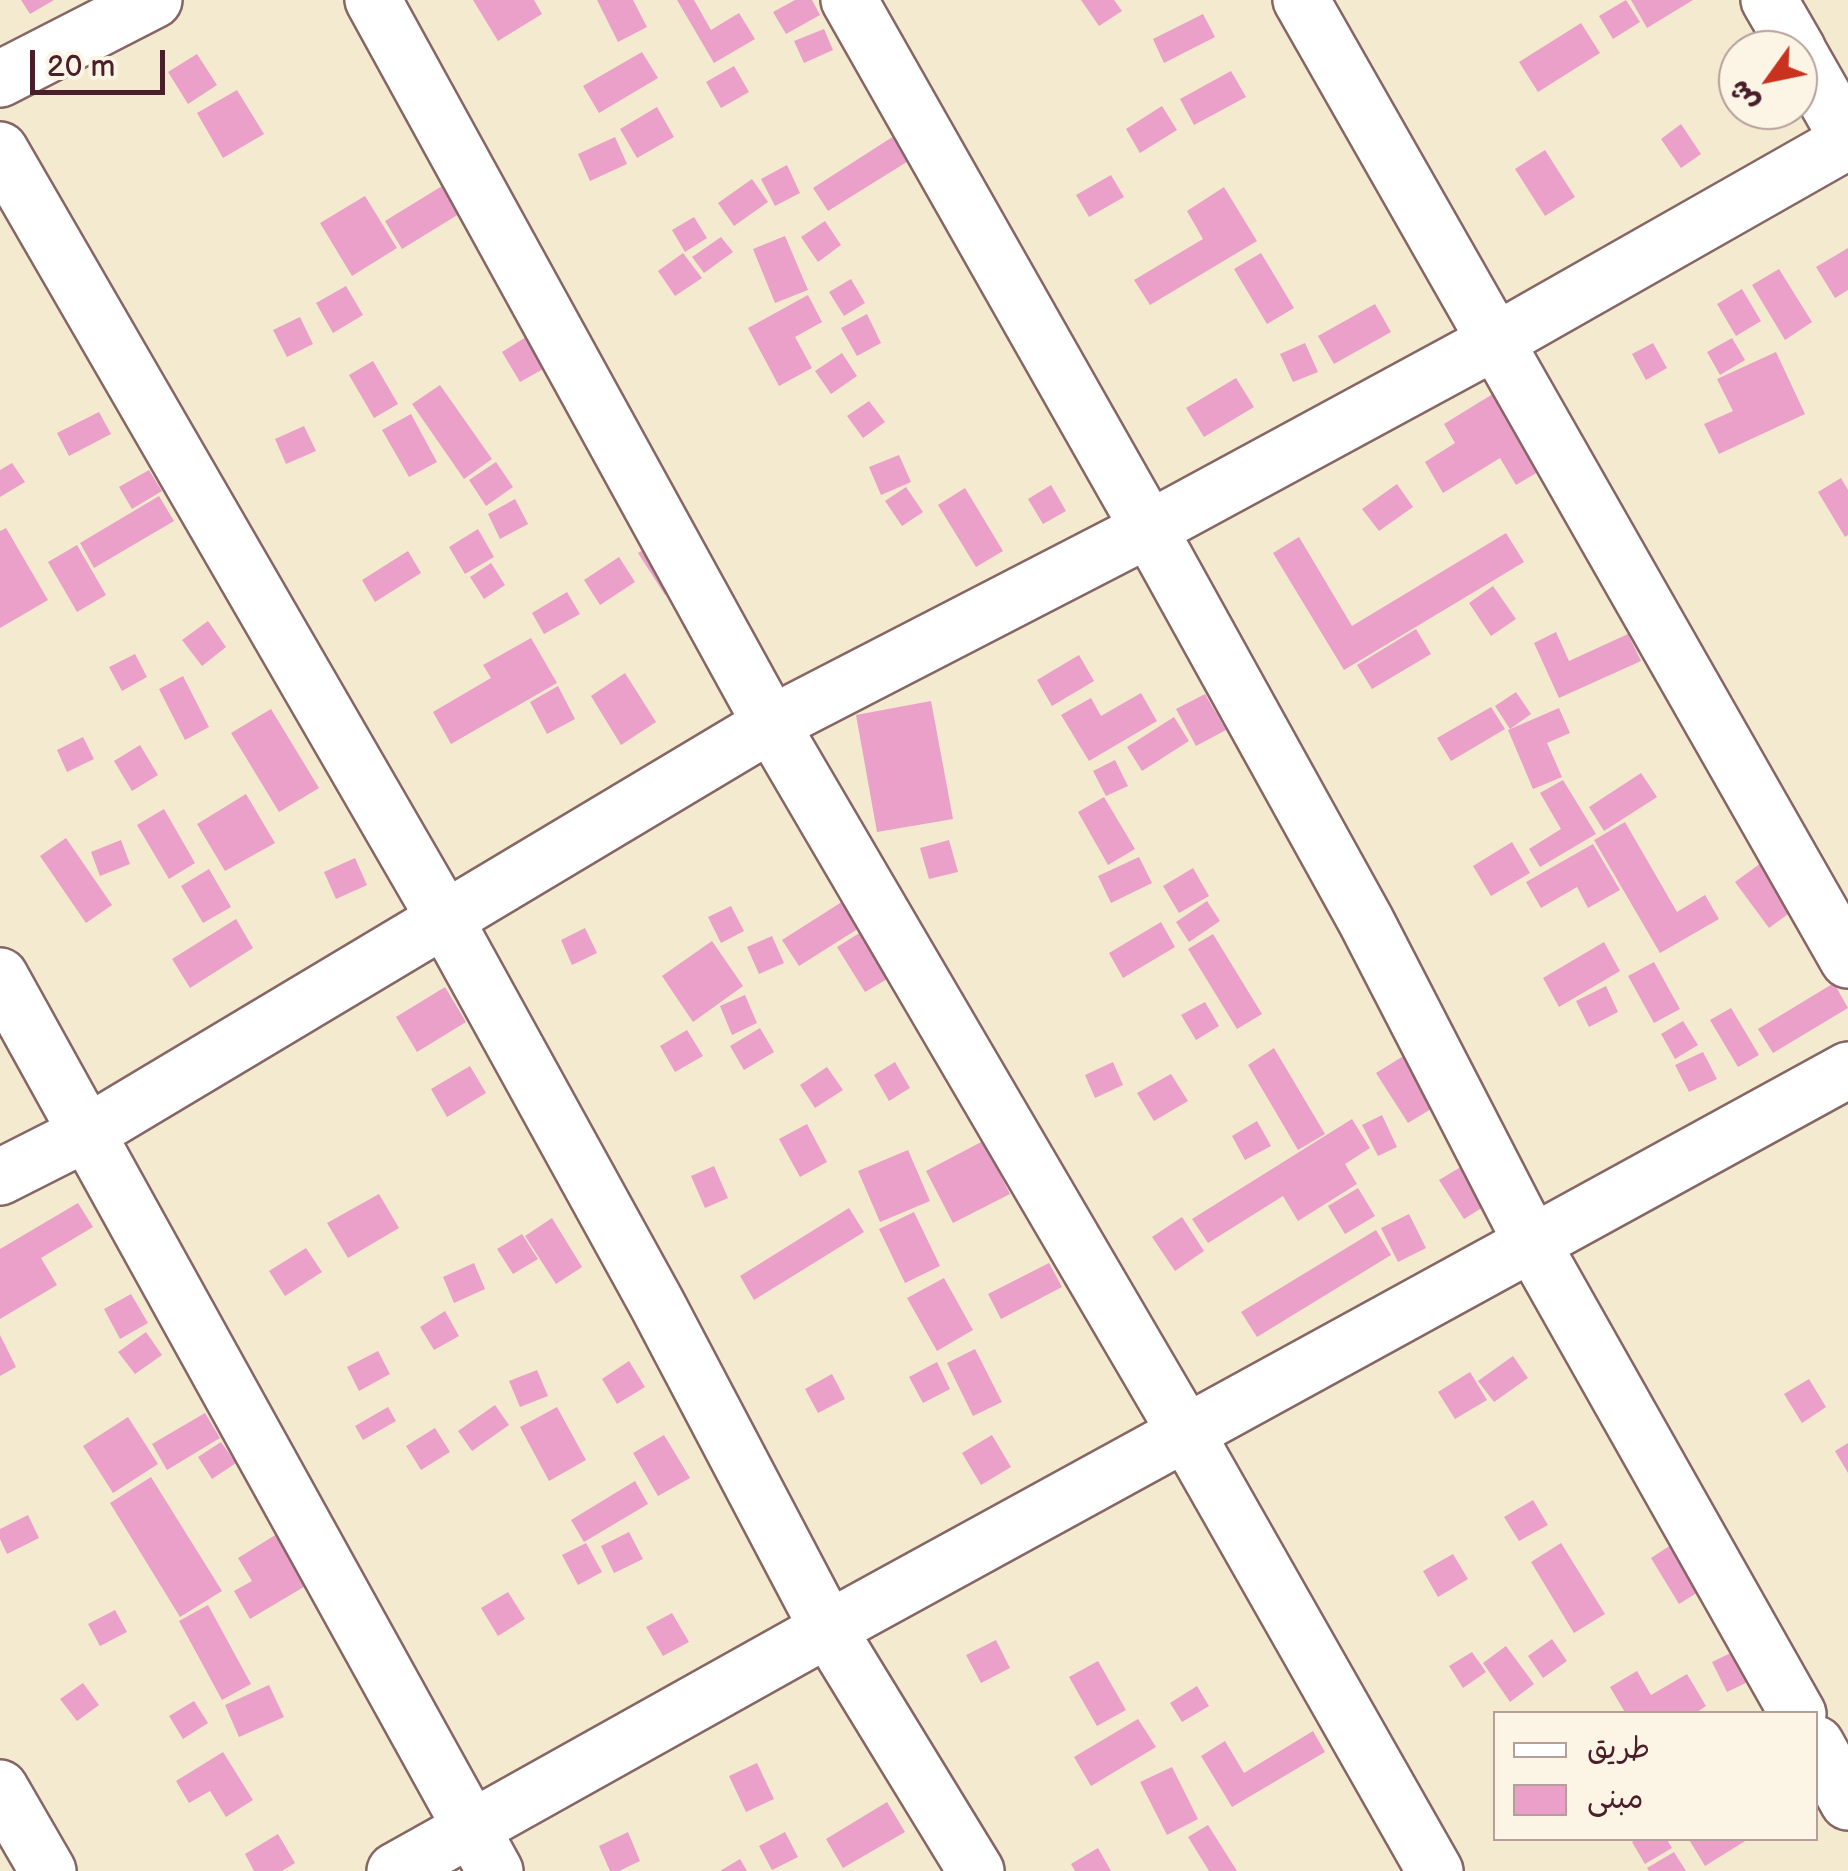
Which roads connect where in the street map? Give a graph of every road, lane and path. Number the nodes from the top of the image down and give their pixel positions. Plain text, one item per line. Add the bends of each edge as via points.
1 (154, 0) edge
2 (373, 0) edge
3 (849, 0) edge
4 (1301, 0) edge
5 (1770, 0) edge
6 (1787, 30) edge
7 (0, 79) edge
8 (1818, 86) edge
9 (1848, 140) edge
10 (0, 150) edge
11 (1496, 341) junction
12 (1150, 529) junction
13 (772, 724) junction
14 (446, 921) junction
15 (1848, 960) edge
16 (0, 976) edge
17 (1848, 1070) edge
18 (88, 1132) junction
19 (0, 1177) edge
20 (1532, 1244) junction
21 (1186, 1433) junction
22 (828, 1629) junction
23 (1796, 1711) edge
24 (1818, 1748) edge
25 (0, 1788) edge
26 (1848, 1802) edge
27 (483, 1850) edge
28 (48, 1871) edge
29 (394, 1871) edge
30 (976, 1871) edge
31 (1436, 1871) edge

1 - 7 street
2 - 13 street
3 - 12 street
4 - 11 street
5 - 6 street
8 - 9 street
9 - 11 street
10 - 14 street
11 - 12 street
11 - 15 street
12 - 13 street
12 - 20 street via 1366,921
13 - 14 street
13 - 21 street
14 - 18 street
14 - 22 street
16 - 18 street
17 - 20 street
18 - 19 street
18 - 27 street
20 - 21 street
20 - 23 street
21 - 22 street
21 - 31 street
22 - 27 street
22 - 30 street
24 - 26 street
25 - 28 street
27 - 29 street

